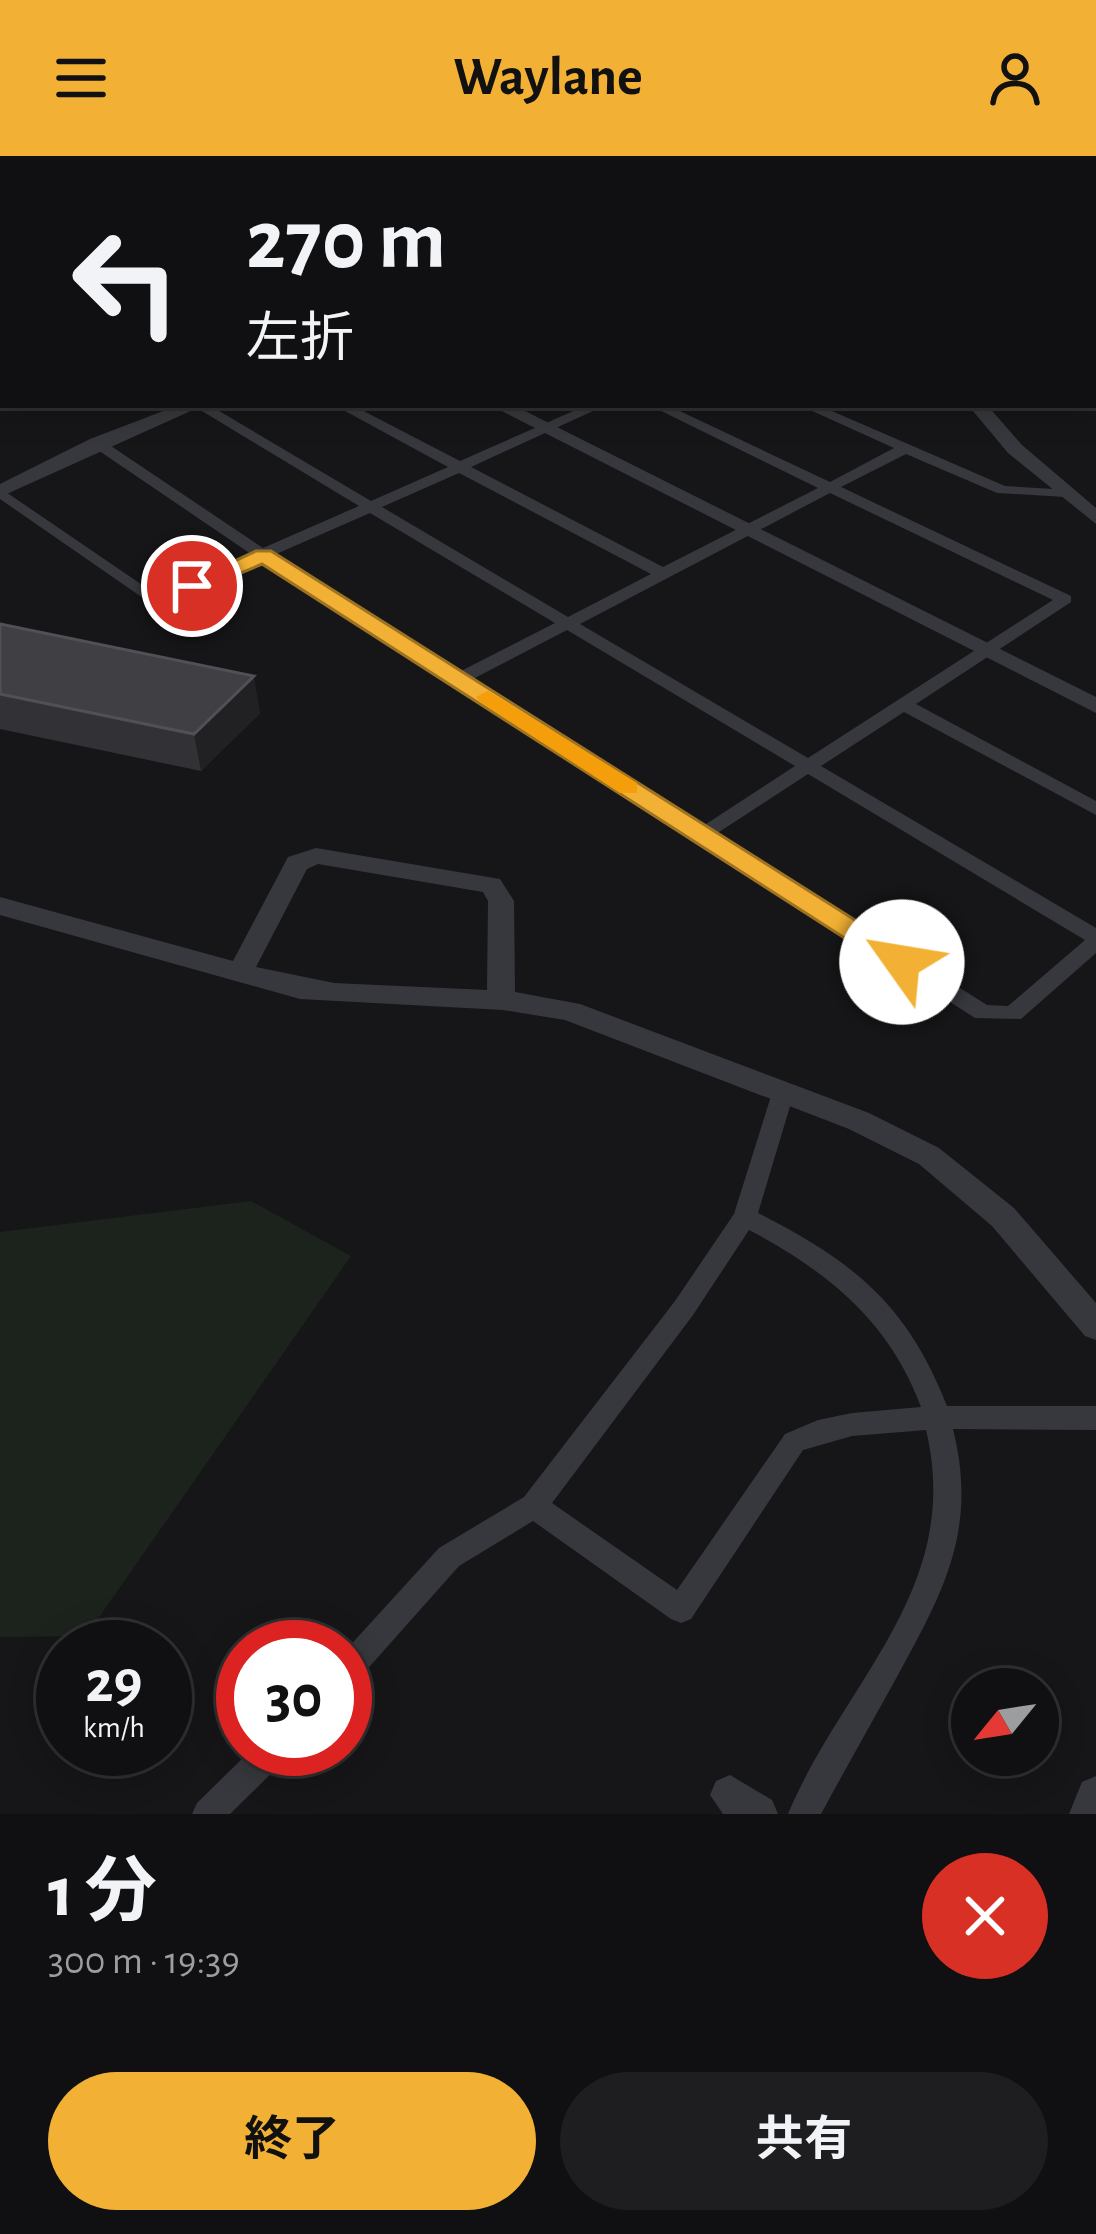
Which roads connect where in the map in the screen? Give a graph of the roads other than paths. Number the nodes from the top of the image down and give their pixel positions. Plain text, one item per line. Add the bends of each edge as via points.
1 (189, 408) edge
2 (202, 408) edge
3 (346, 408) edge
4 (506, 408) edge
5 (591, 408) edge
6 (662, 408) edge
7 (813, 408) edge
8 (980, 408) edge
9 (545, 429) junction
10 (98, 443) junction
11 (904, 449) junction
12 (456, 468) junction
13 (826, 488) junction
14 (0, 492) edge
15 (1065, 493) junction
16 (367, 508) junction
17 (1096, 518) edge
18 (747, 530) junction
19 (264, 556) junction
20 (664, 574) junction
21 (566, 624) junction
22 (987, 651) junction
23 (460, 679) junction
24 (905, 705) junction
25 (1096, 706) edge
26 (808, 770) junction
27 (1096, 809) edge
28 (702, 836) junction
29 (0, 906) edge
30 (1096, 940) edge
31 (240, 973) junction
32 (500, 999) junction
33 (783, 1093) junction
34 (745, 1217) junction
35 (1096, 1326) edge
36 (1096, 1418) edge
37 (939, 1419) junction
38 (535, 1507) junction
39 (372, 1643) edge
40 (247, 1776) edge
41 (1096, 1796) edge
42 (208, 1814) edge
43 (804, 1814) edge
44 (1089, 1814) edge

1 - 10 street
2 - 16 street
3 - 12 street
4 - 9 street
5 - 9 street
6 - 13 street
7 - 11 street
8 - 15 street
9 - 12 street
9 - 18 street
10 - 14 street
10 - 19 street
11 - 13 street
11 - 15 street via 1002,490
12 - 16 street
12 - 20 street
13 - 18 street
13 - 22 street via 1065,599
14 - 19 street via 156,602
15 - 17 street
16 - 19 street
16 - 21 street
18 - 20 street
18 - 22 street
19 - 23 street
20 - 21 street
21 - 23 street
21 - 26 street
22 - 24 street
22 - 25 street
23 - 28 street
24 - 26 street
24 - 27 street
26 - 28 street
26 - 30 street
28 - 30 street via 982,1013 1013,1014
29 - 31 street
31 - 32 street via 350,996
31 - 32 street via 297,863 316,856 491,885 501,901
32 - 33 street via 569,1011
33 - 34 street
33 - 35 street via 898,1139 969,1186
34 - 37 street via 806,1247 872,1301 914,1353
34 - 38 street
36 - 37 street
37 - 38 street via 814,1429 794,1442 681,1609
37 - 43 street via 949,1523 929,1590
38 - 39 street via 448,1557
40 - 42 street
41 - 44 street

